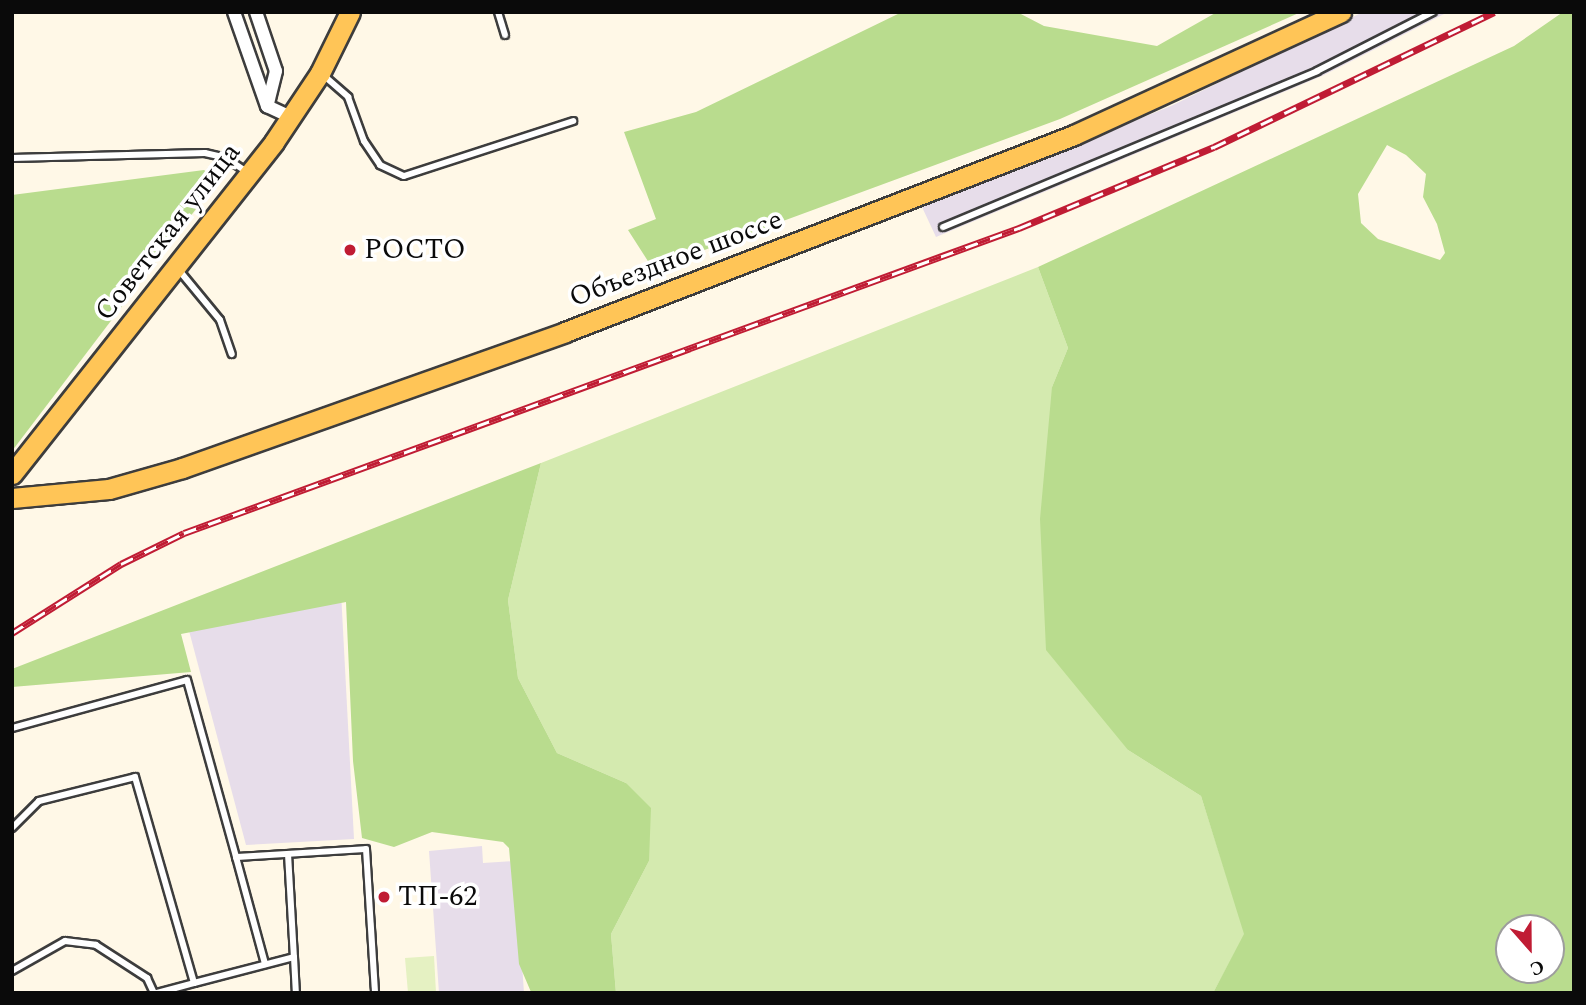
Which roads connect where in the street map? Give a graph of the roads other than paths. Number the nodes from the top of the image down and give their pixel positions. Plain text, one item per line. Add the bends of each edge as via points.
1 (234, 12) edge
2 (256, 12) edge
3 (350, 12) edge
4 (498, 12) edge
5 (1341, 12) edge
6 (1433, 12) edge
7 (505, 36) dead end
8 (320, 72) junction
9 (267, 106) junction
10 (291, 117) junction
11 (573, 121) dead end
12 (12, 158) edge
13 (250, 174) junction
14 (943, 227) dead end
15 (177, 267) junction
16 (232, 354) dead end
17 (12, 474) edge
18 (12, 498) edge
19 (12, 728) edge
20 (12, 828) edge
21 (288, 854) junction
22 (236, 857) junction
23 (294, 957) junction
24 (265, 964) junction
25 (12, 971) edge
26 (194, 983) junction
27 (156, 993) edge
28 (296, 993) edge
29 (375, 993) edge

1 - 9 street
2 - 9 street via 276,71
3 - 8 main road, Советская улица
4 - 7 lane
5 - 18 main road, Объездное шоссе via 1074,135 565,331 182,468 109,489
6 - 14 lane via 1305,76
8 - 10 main road, Советская улица
8 - 11 lane via 348,97 363,141 380,165 404,176
9 - 10 street
10 - 13 main road, Советская улица
12 - 13 lane via 205,153 226,158
13 - 15 main road, Советская улица
15 - 16 lane via 220,320
15 - 17 main road, Советская улица
19 - 22 lane via 187,680
20 - 26 lane via 39,800 135,777
21 - 22 lane
21 - 23 lane
21 - 29 lane via 366,849
22 - 24 lane
23 - 24 lane
23 - 28 lane
24 - 26 lane
25 - 27 lane via 65,942 96,945 147,978
26 - 27 lane

